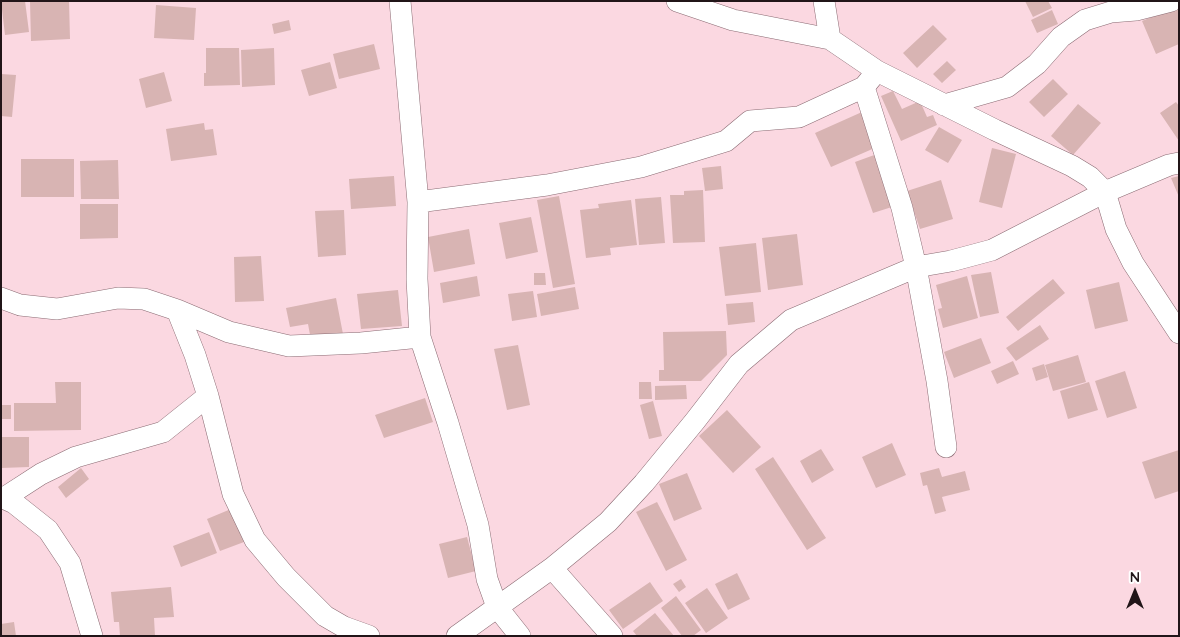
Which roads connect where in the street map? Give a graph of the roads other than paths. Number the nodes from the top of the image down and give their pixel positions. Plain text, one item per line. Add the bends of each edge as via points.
1 (400, 1) edge
2 (677, 1) edge
3 (824, 1) edge
4 (1171, 1) edge
5 (830, 39) junction
6 (871, 79) junction
7 (944, 105) junction
8 (1179, 163) edge
9 (1105, 192) junction
10 (418, 202) junction
11 (916, 267) junction
12 (1, 298) edge
13 (178, 310) junction
14 (1179, 333) edge
15 (420, 337) junction
16 (208, 396) junction
17 (946, 447) dead end
18 (2, 498) edge
19 (552, 568) junction
20 (497, 607) junction
21 (92, 636) edge
22 (369, 636) edge
23 (458, 636) edge
24 (520, 636) edge
25 (612, 636) edge

1 - 10 street
2 - 5 street via 733,20
3 - 5 street
4 - 7 street via 1085,20 1061,37 1037,64 1007,87
5 - 6 street
6 - 7 street
6 - 10 street via 799,117 750,121 726,141 641,167 546,185
6 - 11 street
7 - 9 street via 1072,166
8 - 9 street
9 - 11 street via 992,250
9 - 14 street via 1116,229 1133,263
10 - 15 street
11 - 17 street
11 - 19 street via 791,320 739,364 684,435 608,522
12 - 13 street via 20,305 58,309 118,298 144,299
13 - 15 street via 229,332 289,346
13 - 16 street
15 - 20 street via 467,486 478,525 486,579
16 - 18 street via 163,432 76,457
16 - 22 street via 233,494 255,540 325,616
18 - 21 street via 14,503 48,530 70,563
19 - 20 street
19 - 25 street
20 - 23 street
20 - 24 street

